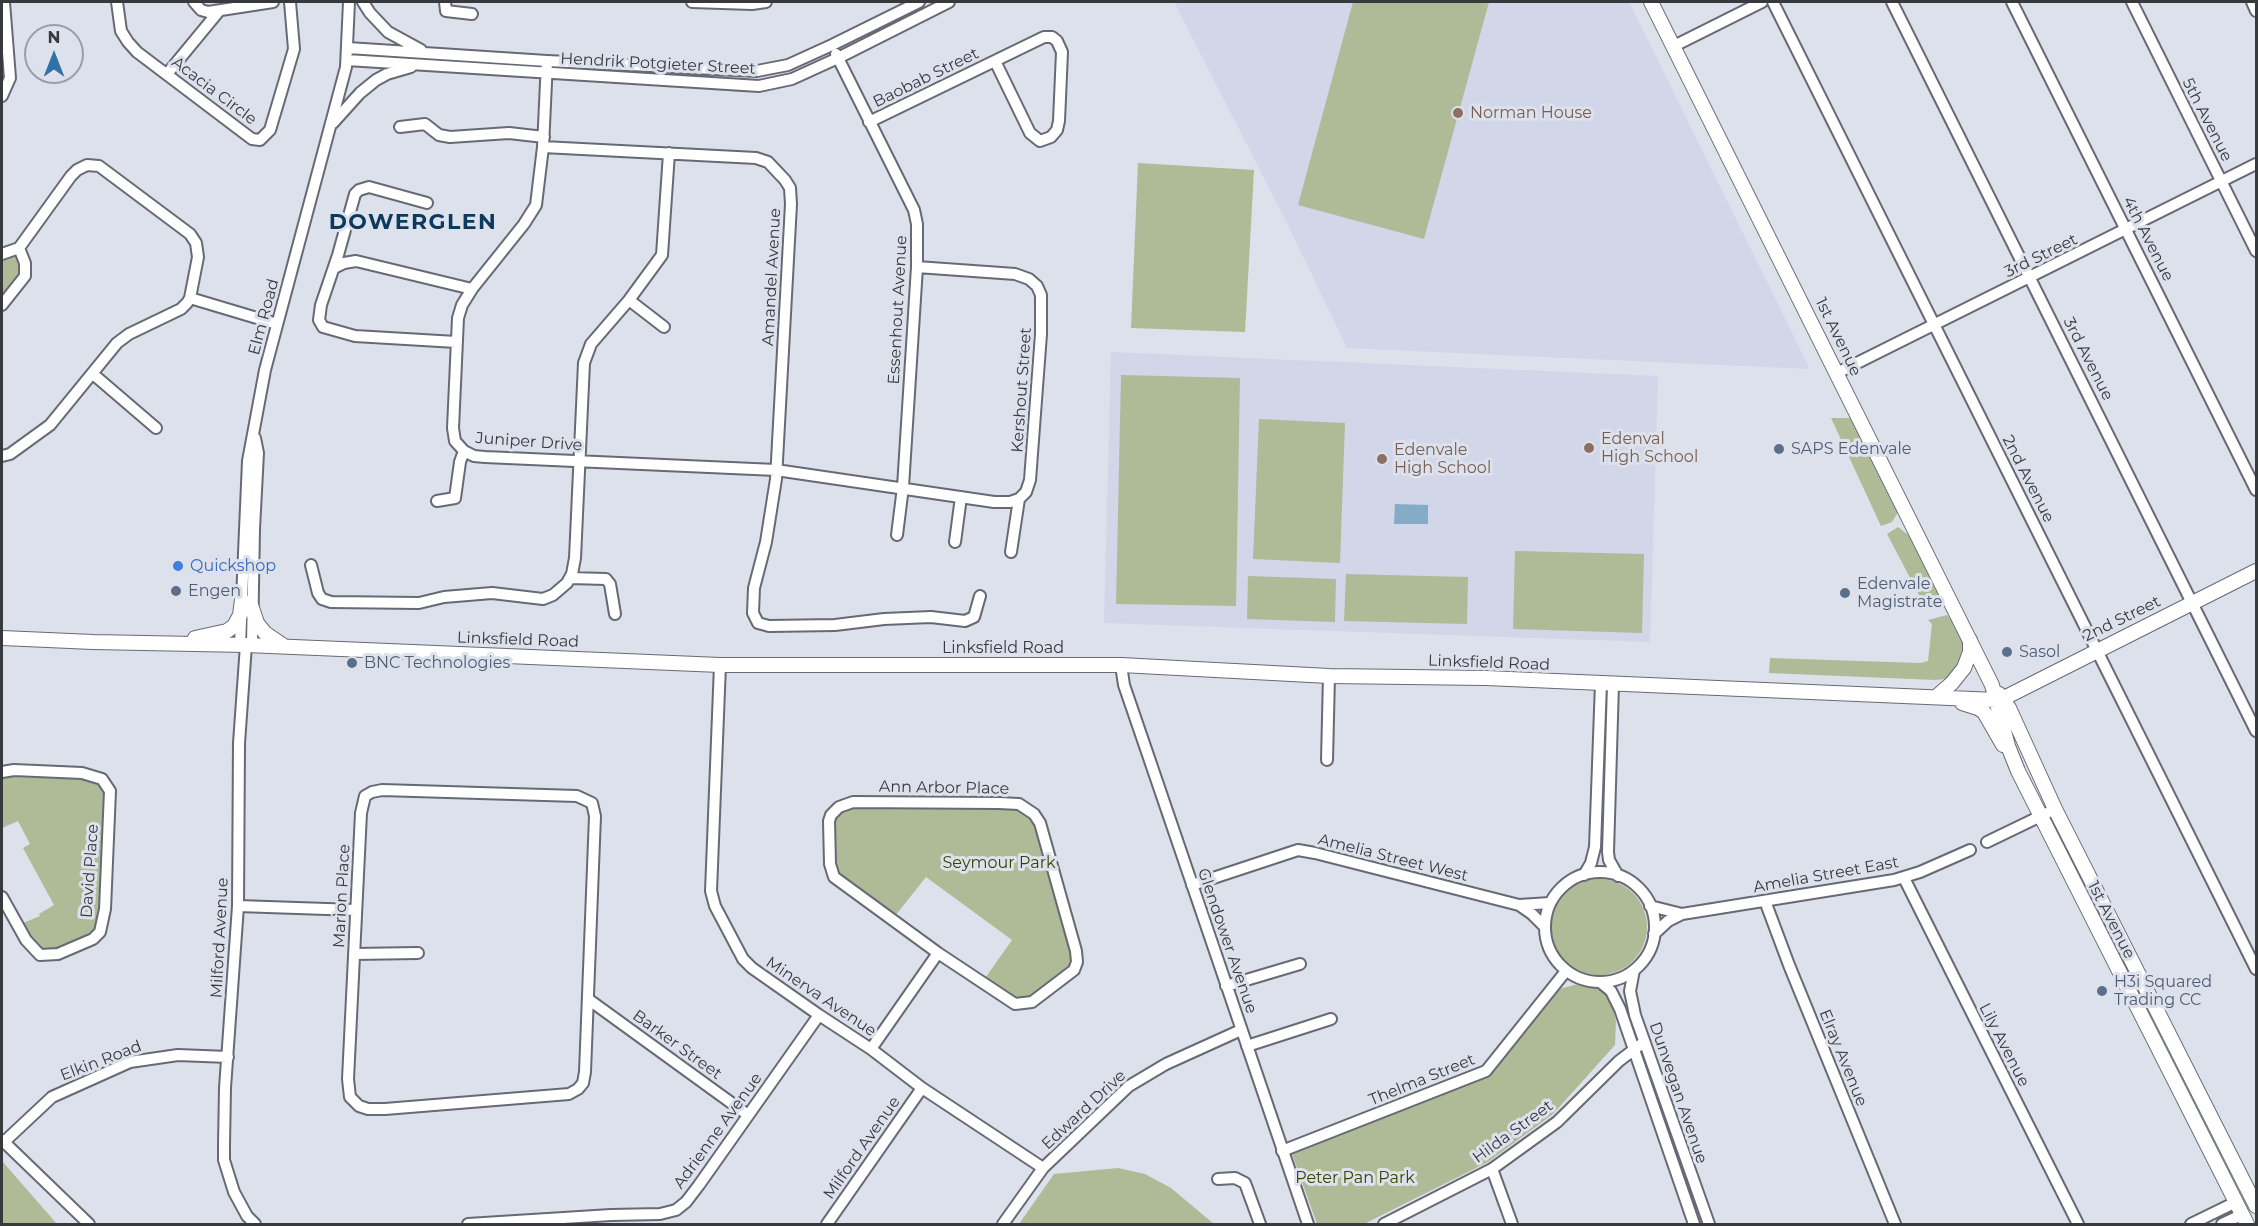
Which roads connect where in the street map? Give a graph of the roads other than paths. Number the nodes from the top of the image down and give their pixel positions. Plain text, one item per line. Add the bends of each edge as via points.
1 (4, 2) edge
2 (117, 2) edge
3 (194, 2) edge
4 (273, 2) edge
5 (290, 2) edge
6 (350, 2) edge
7 (363, 2) edge
8 (444, 2) edge
9 (692, 2) edge
10 (766, 2) edge
11 (919, 2) edge
12 (949, 2) edge
13 (1652, 2) edge
14 (1762, 2) edge
15 (1773, 2) edge
16 (1892, 2) edge
17 (2012, 2) edge
18 (2132, 2) edge
19 (2252, 2) edge
20 (219, 11) junction
21 (2256, 11) edge
22 (472, 14) dead end
23 (832, 45) junction
24 (1674, 46) junction
25 (348, 48) junction
26 (427, 52) junction
27 (838, 58) junction
28 (347, 60) junction
29 (547, 61) junction
30 (995, 61) junction
31 (432, 65) junction
32 (546, 73) junction
33 (167, 74) junction
34 (2, 96) edge
35 (870, 122) junction
36 (332, 124) junction
37 (400, 127) dead end
38 (543, 142) junction
39 (669, 153) junction
40 (2256, 164) edge
41 (2222, 182) junction
42 (427, 203) dead end
43 (2127, 230) junction
44 (342, 244) junction
45 (19, 248) junction
46 (2256, 251) edge
47 (2, 254) edge
48 (356, 261) junction
49 (917, 267) junction
50 (334, 268) junction
51 (2030, 278) junction
52 (472, 289) junction
53 (190, 298) junction
54 (628, 300) junction
55 (2, 305) edge
56 (277, 324) junction
57 (1934, 325) junction
58 (664, 327) dead end
59 (456, 342) junction
60 (1838, 373) junction
61 (93, 374) junction
62 (156, 428) dead end
63 (464, 451) junction
64 (2, 456) edge
65 (579, 461) junction
66 (776, 470) junction
67 (903, 487) junction
68 (2256, 490) edge
69 (961, 497) junction
70 (1019, 499) junction
71 (437, 501) dead end
72 (897, 535) dead end
73 (955, 542) dead end
74 (1011, 552) dead end
75 (311, 565) dead end
76 (2256, 571) edge
77 (570, 579) junction
78 (980, 596) dead end
79 (247, 603) junction
80 (2193, 603) junction
81 (615, 614) dead end
82 (2, 638) edge
83 (1970, 640) junction
84 (175, 643) junction
85 (246, 645) junction
86 (284, 647) junction
87 (2097, 650) junction
88 (720, 665) junction
89 (1121, 665) junction
90 (1329, 676) junction
91 (1607, 683) junction
92 (1998, 695) junction
93 (1941, 698) junction
94 (2256, 730) edge
95 (2012, 759) junction
96 (1327, 760) dead end
97 (2, 772) edge
98 (1598, 781) junction
99 (1611, 781) junction
100 (2055, 809) junction
101 (2041, 816) junction
102 (1987, 842) dead end
103 (1970, 850) dead end
104 (1584, 875) junction
105 (1618, 876) junction
106 (1904, 878) junction
107 (1191, 885) junction
108 (2, 897) edge
109 (1765, 902) junction
110 (1550, 903) junction
111 (1519, 905) junction
112 (238, 906) junction
113 (1650, 906) junction
114 (356, 910) junction
115 (1682, 914) junction
116 (1545, 927) junction
117 (1654, 934) junction
118 (2125, 949) junction
119 (418, 953) dead end
120 (938, 953) junction
121 (354, 954) junction
122 (2110, 955) junction
123 (1300, 964) dead end
124 (2256, 969) edge
125 (1634, 970) junction
126 (1566, 971) junction
127 (1600, 982) junction
128 (1226, 986) junction
129 (588, 999) junction
130 (819, 1016) junction
131 (1331, 1019) dead end
132 (1241, 1030) junction
133 (1644, 1042) junction
134 (1247, 1046) junction
135 (871, 1049) junction
136 (1634, 1049) junction
137 (228, 1057) junction
138 (922, 1088) junction
139 (748, 1116) junction
140 (2216, 1125) junction
141 (2200, 1134) junction
142 (3, 1141) edge
143 (1282, 1151) junction
144 (1688, 1167) junction
145 (1043, 1168) junction
146 (1492, 1169) junction
147 (1675, 1171) junction
148 (1218, 1179) dead end
149 (2256, 1202) edge
150 (2241, 1214) edge
151 (89, 1224) edge
152 (255, 1224) edge
153 (468, 1224) edge
154 (827, 1224) edge
155 (1004, 1224) edge
156 (1260, 1224) edge
157 (1308, 1224) edge
158 (1384, 1224) edge
159 (1512, 1224) edge
160 (1694, 1224) edge
161 (1709, 1224) edge
162 (1895, 1224) edge
163 (2078, 1224) edge
164 (2191, 1224) edge
165 (2223, 1224) edge

1 - 34 street via 10,78
2 - 33 street, Acacia Circle via 121,31 128,42
3 - 20 street via 201,10
4 - 20 street
5 - 33 street, Acacia Circle via 294,49 270,130 260,140 252,139
6 - 25 street, Elm Road
7 - 26 street via 388,32
8 - 22 street via 446,11
9 - 10 street
11 - 23 street, Hendrik Potgieter Street
12 - 27 street, Hendrik Potgieter Street
13 - 24 main road, 1st Avenue
14 - 24 street
15 - 57 street, 2nd Avenue
16 - 51 street, 3rd Avenue
17 - 43 street, 4th Avenue
18 - 41 street, 5th Avenue
19 - 21 street
20 - 33 street
23 - 27 street, Essenhout Avenue
23 - 29 street, Hendrik Potgieter Street via 788,65 757,71
24 - 60 main road, 1st Avenue
25 - 26 street, Hendrik Potgieter Street
25 - 28 street, Elm Road
26 - 29 street, Hendrik Potgieter Street
27 - 32 street, Hendrik Potgieter Street via 792,79 759,86
27 - 35 street, Essenhout Avenue
28 - 31 street, Hendrik Potgieter Street
28 - 36 street, Elm Road
29 - 32 street, Juniper Drive
30 - 30 street, Baobab Street via 1030,133 1040,141 1051,137 1059,121 1059,43 1044,37
30 - 35 street, Baobab Street
31 - 32 street, Hendrik Potgieter Street
31 - 36 street via 399,70 376,80
32 - 38 street, Juniper Drive
35 - 49 street, Essenhout Avenue via 914,210
36 - 56 street, Elm Road
37 - 38 street, Amandel Avenue via 425,124 439,135 450,137 508,133
38 - 39 street, Amandel Avenue
38 - 52 street, Juniper Drive via 538,195 531,214
39 - 54 street via 662,255
39 - 66 street, Amandel Avenue via 761,159 775,168 790,188
40 - 41 street, 3rd Street
41 - 43 street, 3rd Street
41 - 46 street, 5th Avenue
42 - 44 street via 379,188 359,190
43 - 51 street, 3rd Street
43 - 68 street, 4th Avenue
44 - 48 street via 346,254
44 - 50 street
45 - 47 street
45 - 53 street via 71,176 87,165 99,166 194,239 198,257
45 - 55 street via 26,276
48 - 50 street
48 - 52 street
49 - 67 street, Essenhout Avenue
49 - 70 street, Kershout Street via 1015,274 1029,279 1041,295 1030,480
50 - 59 street via 319,314 323,327 355,336
51 - 57 street, 3rd Street
51 - 80 street, 3rd Avenue
52 - 59 street, Juniper Drive via 460,310
53 - 56 street
53 - 61 street via 180,309 117,343
54 - 58 street
54 - 65 street via 585,355
56 - 79 street, Elm Road via 254,432 258,453
57 - 60 street, 3rd Street
57 - 87 street, 2nd Avenue
59 - 63 street, Juniper Drive via 453,428 455,441
60 - 83 main road, 1st Avenue
61 - 62 street
61 - 64 street via 41,434
63 - 65 street, Juniper Drive via 474,456
63 - 71 street via 456,496 453,500
65 - 66 street, Juniper Drive
65 - 77 street via 575,558
66 - 67 street, Juniper Drive
66 - 78 street, Amandel Avenue via 753,605 756,619 762,625 835,625 917,617 965,621 974,617
67 - 69 street
67 - 72 street, Essenhout Avenue
69 - 70 street via 1001,502
69 - 73 street
70 - 74 street, Kershout Street
75 - 77 street via 318,593 331,602 419,603 492,593 543,599
76 - 80 main road, 2nd Street
77 - 81 street via 606,579
79 - 84 main road via 228,631
79 - 85 street, Milford Avenue
79 - 86 main road via 265,633
80 - 87 main road, 2nd Street
80 - 94 street, 3rd Avenue
82 - 84 main road, Linksfield Road
83 - 92 main road, 1st Avenue
83 - 93 main road via 1964,668
84 - 85 main road, Linksfield Road
85 - 86 main road, Linksfield Road
85 - 112 street, Milford Avenue via 239,743
86 - 88 main road, Linksfield Road
87 - 92 main road, 2nd Street
87 - 124 street, 2nd Avenue
88 - 89 main road, Linksfield Road
88 - 130 street, Minerva Avenue via 711,891 715,906 747,963
89 - 90 main road, Linksfield Road
89 - 107 street, Glendower Avenue via 1124,685
90 - 91 main road, Linksfield Road
90 - 96 street
91 - 93 main road, Linksfield Road
91 - 98 street
91 - 99 street
92 - 93 main road, Linksfield Road
92 - 95 main road, 1st Avenue
92 - 100 main road, 1st Avenue
93 - 95 main road via 1981,710
95 - 101 main road, 1st Avenue
97 - 108 street, David Place via 82,773 102,779 110,791 105,909 100,932 93,939 58,954 39,955
98 - 99 street
98 - 104 street via 1595,852
99 - 105 street via 1608,852
100 - 101 street
100 - 118 main road, 1st Avenue
101 - 102 street
101 - 122 main road, 1st Avenue
103 - 106 street, Amelia Street East
104 - 105 street
104 - 110 street via 1564,886
105 - 113 street via 1642,892
106 - 109 street, Amelia Street East
106 - 163 street, Lily Avenue
107 - 111 street, Amelia Street West via 1304,850
107 - 128 street, Glendower Avenue
109 - 115 street, Amelia Street East
109 - 162 street, Elray Avenue
110 - 111 street, Amelia Street West
110 - 116 street
111 - 116 street, Amelia Street West
112 - 114 street
112 - 137 street, Milford Avenue
113 - 115 street, Amelia Street East
113 - 117 street
114 - 121 street, Marion Place
114 - 129 street, Marion Place via 363,801 372,792 578,795 594,807 595,816
115 - 117 street, Amelia Street East
116 - 126 street via 1548,946
117 - 125 street via 1650,950
118 - 122 main road
118 - 140 main road, 1st Avenue
119 - 121 street
120 - 120 street, Ann Arbor Place via 1015,1004 1032,1002 1074,970 1076,951 1034,814 1019,804 999,803 853,802 839,807 829,821 834,877
120 - 135 street
121 - 129 street, Marion Place via 348,1092 358,1106 368,1109 569,1094 583,1083
122 - 141 main road, 1st Avenue
123 - 128 street
125 - 127 street via 1616,980
125 - 133 street, Dunvegan Avenue via 1631,998
126 - 127 street
126 - 143 street, Thelma Street via 1486,1071
127 - 136 street, Dunvegan Avenue via 1614,995
128 - 132 street, Glendower Avenue
129 - 139 street, Barker Street
130 - 135 street, Minerva Avenue
130 - 139 street, Adrienne Avenue
131 - 134 street
132 - 134 street, Glendower Avenue
132 - 145 street, Edward Drive via 1166,1064 1129,1086
133 - 136 street, Hilda Street
133 - 144 street, Dunvegan Avenue
134 - 143 street, Glendower Avenue
135 - 138 street, Minerva Avenue
136 - 146 street, Hilda Street via 1557,1122
136 - 147 street, Dunvegan Avenue
137 - 142 street, Elkin Road via 178,1054 130,1062 52,1097
137 - 152 street, Milford Avenue via 225,1160 234,1192
138 - 145 street, Minerva Avenue
138 - 154 street, Milford Avenue
139 - 153 street, Adrienne Avenue via 686,1202 676,1209 660,1214
140 - 141 main road
140 - 149 main road, 1st Avenue
141 - 150 main road, 1st Avenue
142 - 151 street
143 - 157 street, Glendower Avenue
144 - 147 street
144 - 161 street, Dunvegan Avenue
145 - 155 street, Edward Drive
146 - 158 street, Hilda Street
146 - 159 street
147 - 160 street, Dunvegan Avenue
148 - 156 street via 1235,1178 1245,1183
149 - 150 main road
150 - 164 street
150 - 165 street

